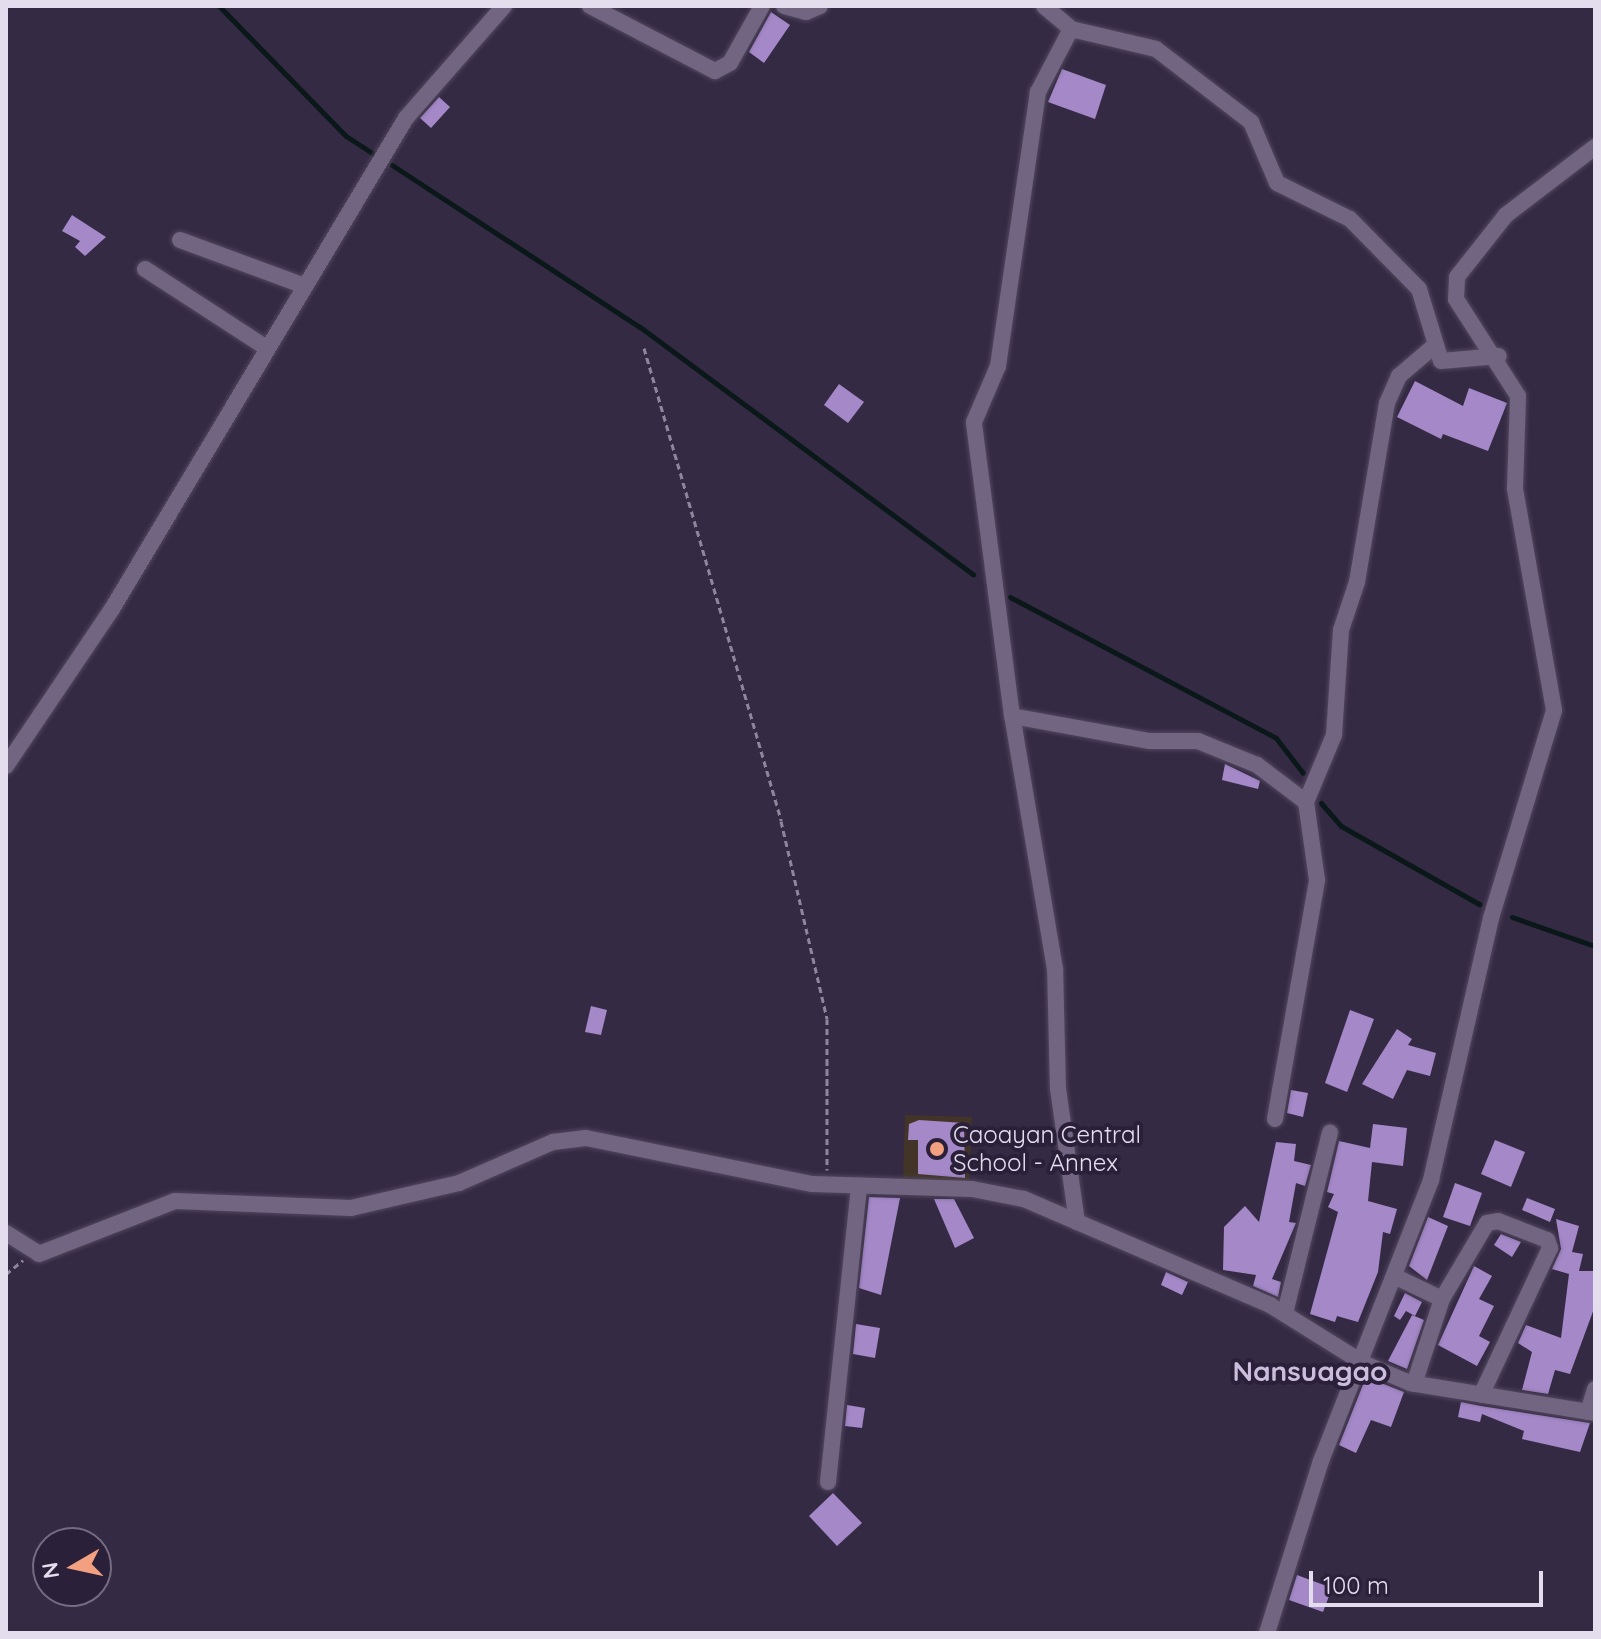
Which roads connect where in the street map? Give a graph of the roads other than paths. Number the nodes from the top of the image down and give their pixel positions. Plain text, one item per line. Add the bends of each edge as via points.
1 (504, 6) edge
2 (590, 6) edge
3 (762, 6) edge
4 (784, 6) edge
5 (820, 6) edge
6 (1044, 6) edge
7 (1071, 29) junction
8 (1595, 147) edge
9 (180, 240) dead end
10 (145, 269) dead end
11 (302, 285) junction
12 (1434, 346) junction
13 (265, 347) junction
14 (1499, 356) junction
15 (1012, 716) junction
16 (6, 766) edge
17 (1306, 802) junction
18 (1275, 1119) dead end
19 (1330, 1133) dead end
20 (859, 1186) junction
21 (1077, 1222) junction
22 (6, 1233) edge
23 (1396, 1277) junction
24 (1442, 1299) junction
25 (1285, 1313) junction
26 (1363, 1363) junction
27 (1414, 1384) junction
28 (1595, 1389) edge
29 (1481, 1395) junction
30 (1592, 1413) edge
31 (828, 1482) dead end
32 (1267, 1633) edge

1 - 11 street via 406,118
2 - 3 street via 715,71 730,63
4 - 5 street
6 - 7 street
7 - 12 street via 1156,49 1251,122 1277,183 1350,219 1419,289
7 - 15 street via 1038,92 998,366 974,422
8 - 14 street via 1506,215 1457,277 1456,299
9 - 11 street
10 - 13 street
11 - 13 street
12 - 14 street via 1451,366
12 - 17 street via 1399,376 1387,403 1357,582 1341,630 1334,735
13 - 16 street via 112,609
14 - 23 street via 1522,413 1515,488 1554,710 1491,918 1431,1180
15 - 17 street via 1150,741 1198,741 1257,765
15 - 21 street via 1055,969 1058,1089
17 - 18 street via 1317,880
19 - 25 street
20 - 21 street via 995,1192
20 - 22 street via 570,1139 459,1183 351,1208 175,1201 46,1253 31,1252
20 - 31 street
21 - 25 street
23 - 24 street
23 - 26 street
24 - 27 street
24 - 29 street via 1487,1223 1550,1244
25 - 26 street
26 - 27 street
26 - 32 street via 1321,1461
27 - 29 street
28 - 30 street
29 - 30 street

